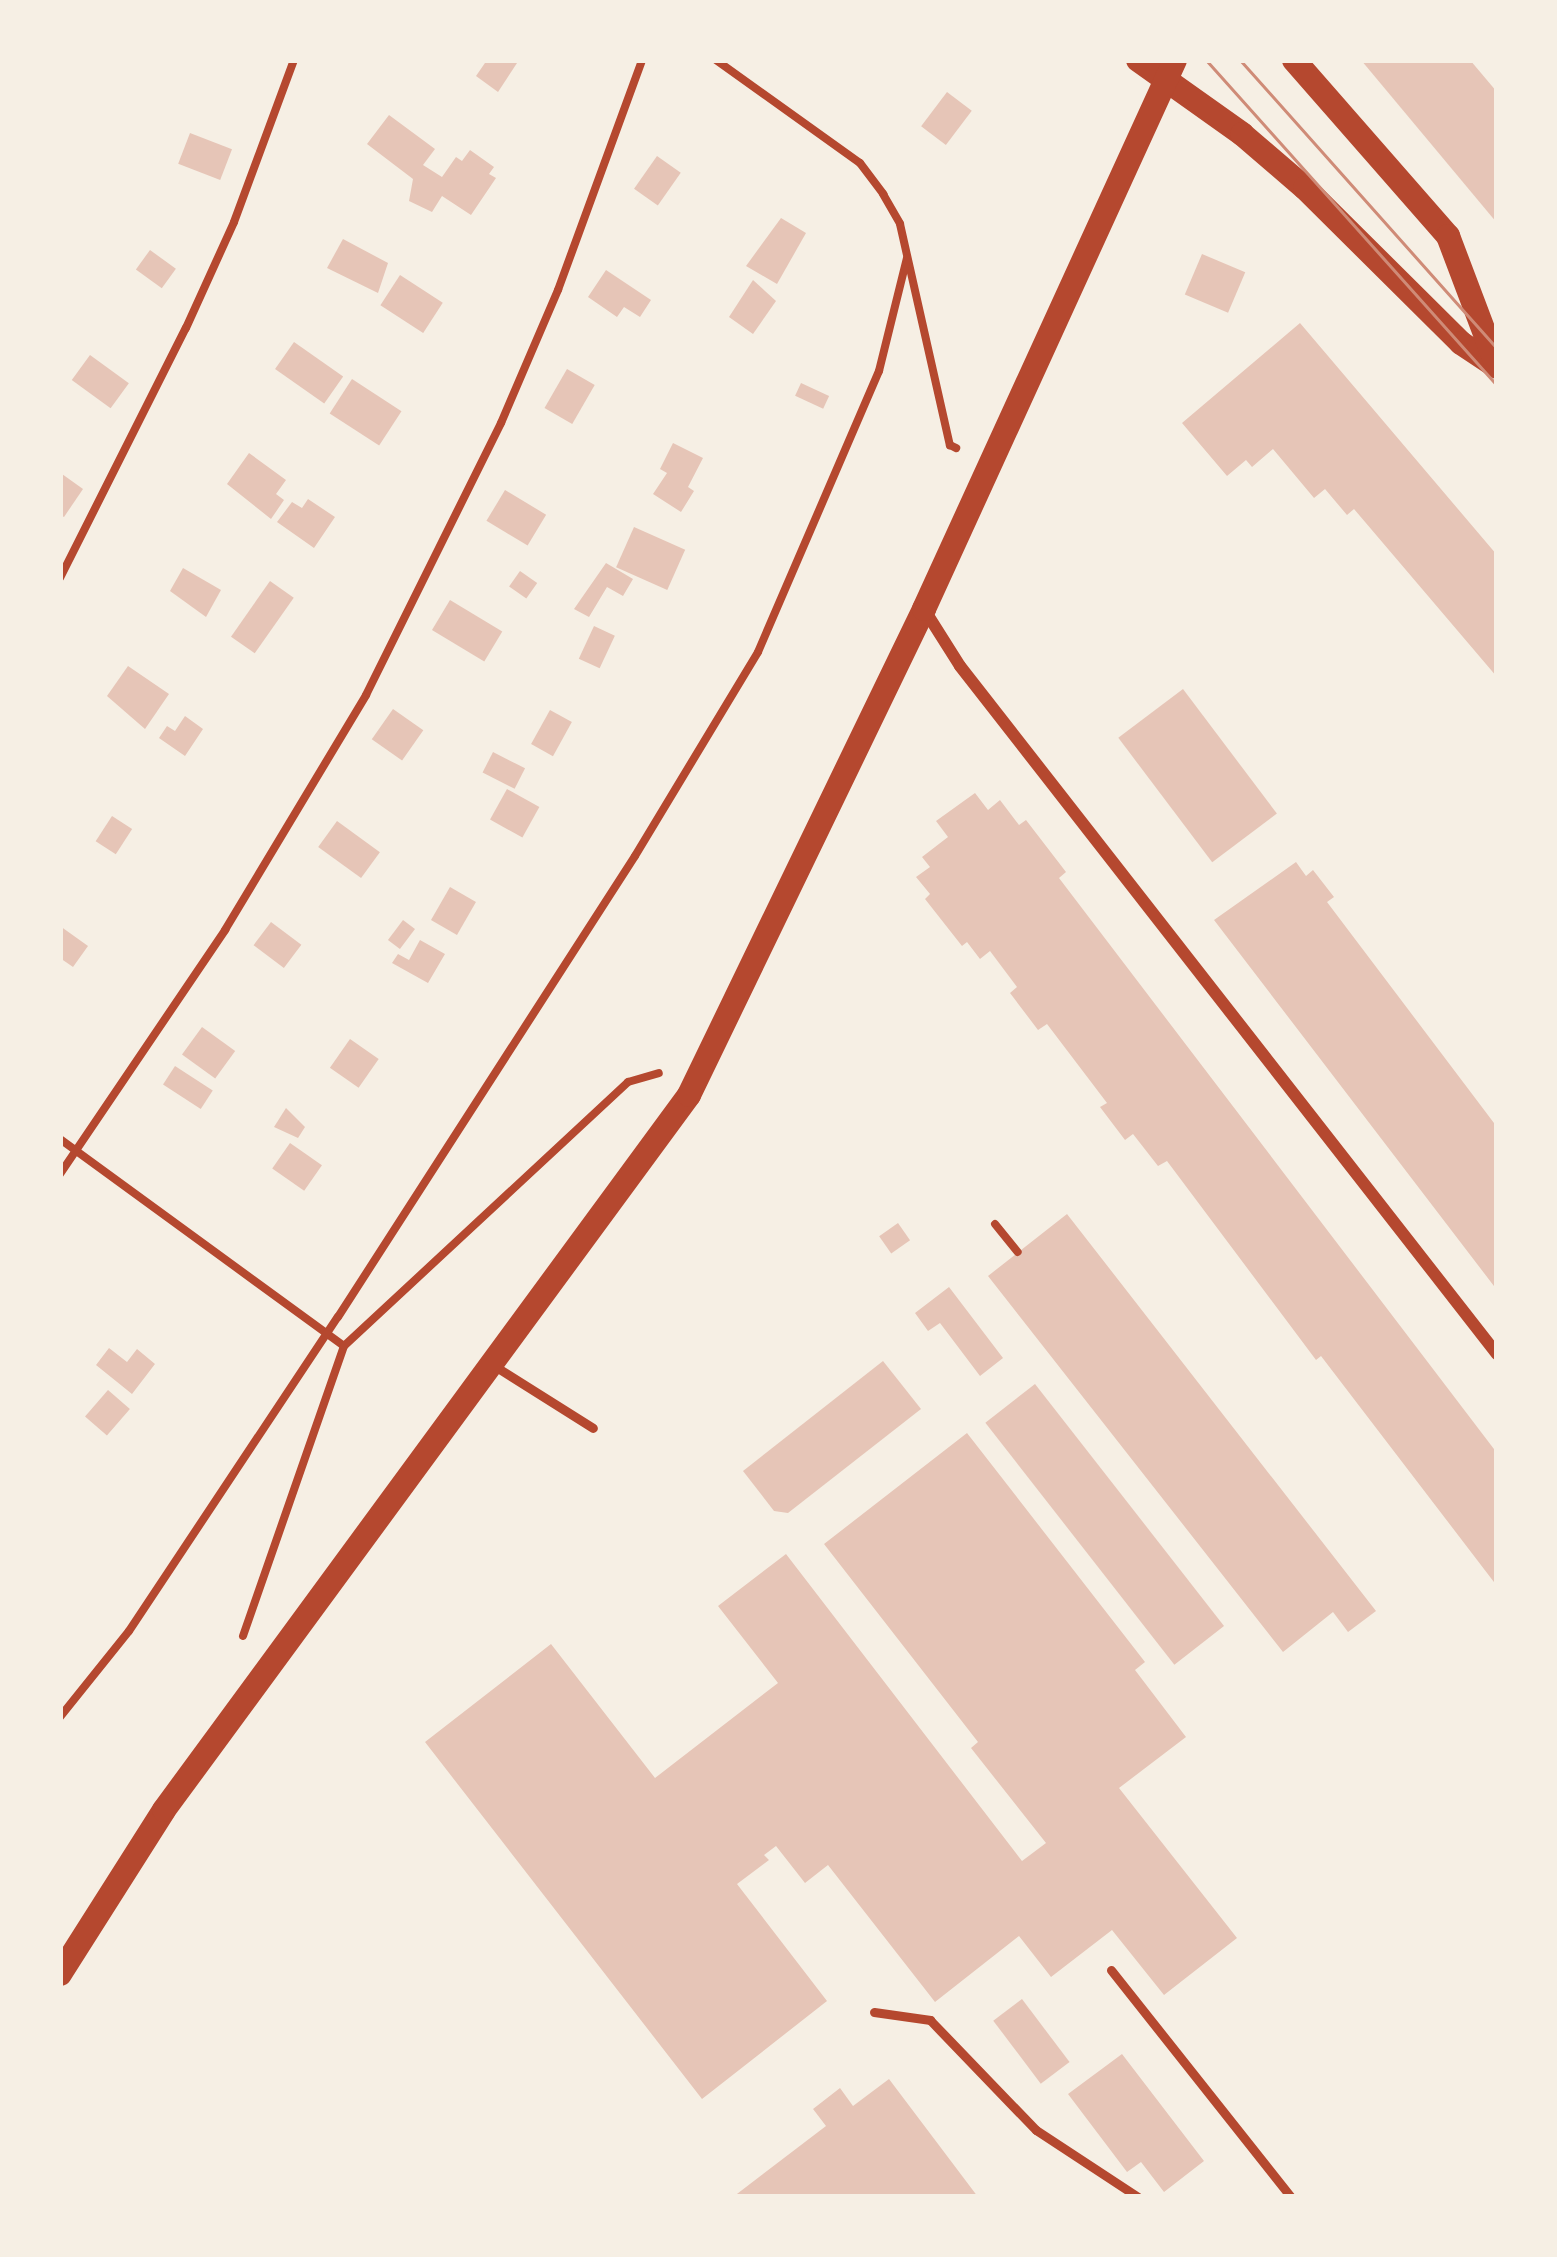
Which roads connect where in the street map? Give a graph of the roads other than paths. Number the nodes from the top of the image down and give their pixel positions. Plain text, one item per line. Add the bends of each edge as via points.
1 (1138, 60) edge
2 (1294, 60) edge
3 (1170, 70) edge
4 (1497, 366) edge
5 (924, 609) junction
6 (1497, 1354) edge
7 (493, 1365) junction
8 (593, 1428) dead end
9 (1111, 1970) dead end
10 (60, 1974) edge
11 (874, 2012) dead end
12 (1138, 2197) edge
13 (1291, 2197) edge

1 - 3 main road
2 - 4 main road via 1448,236
3 - 4 main road via 1305,188 1461,343
3 - 5 main road
5 - 6 street via 960,666
5 - 7 main road via 689,1095
7 - 8 lane
7 - 10 main road via 164,1810
9 - 13 lane
11 - 12 lane via 930,2020 1036,2130

